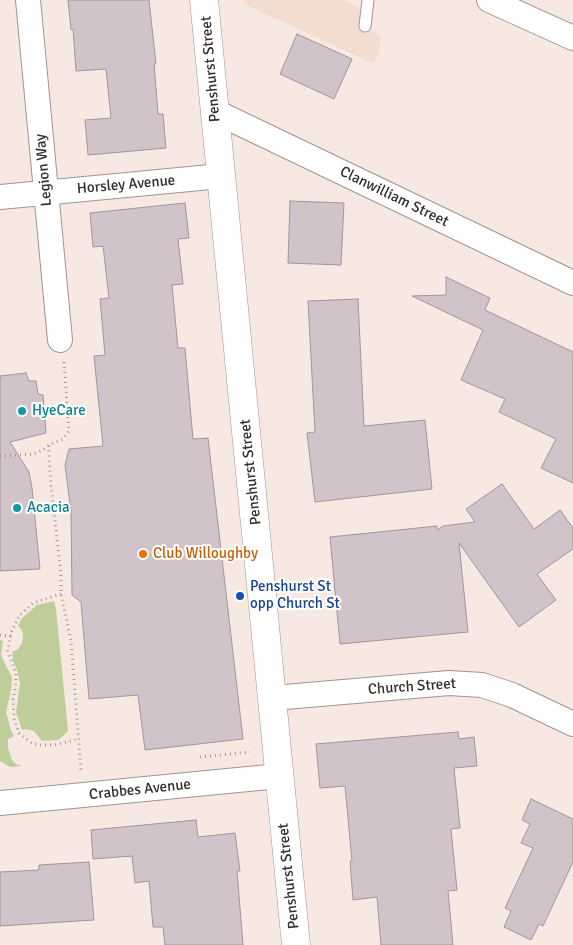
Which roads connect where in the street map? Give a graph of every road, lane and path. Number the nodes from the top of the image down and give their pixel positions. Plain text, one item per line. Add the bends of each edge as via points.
1 (28, 0) edge
2 (204, 0) edge
3 (368, 0) edge
4 (489, 0) edge
5 (365, 26) dead end
6 (573, 38) edge
7 (214, 111) junction
8 (221, 176) junction
9 (46, 193) junction
10 (0, 197) edge
11 (573, 283) edge
12 (60, 340) joint
13 (50, 445) junction
14 (0, 456) edge
15 (61, 594) junction
16 (0, 635) edge
17 (10, 636) junction
18 (273, 698) junction
19 (573, 724) edge
20 (79, 739) junction
21 (81, 770) dead end
22 (279, 776) junction
23 (0, 803) edge
24 (296, 945) edge

1 - 9 street, Legion Way
2 - 7 main road, Penshurst Street
3 - 5 lane
4 - 6 street
7 - 8 main road, Penshurst Street
7 - 11 street, Clanwilliam Street
8 - 9 street, Horsley Avenue
8 - 18 main road, Penshurst Street
9 - 10 street, Horsley Avenue
9 - 12 street, Legion Way
12 - 13 path via 69,430 63,439
13 - 14 path via 34,454
13 - 15 path
15 - 17 path via 33,602 19,616
15 - 20 path via 71,640
16 - 17 path
17 - 20 path via 8,651 16,674 14,718 19,733 33,744 40,745
18 - 19 street, Church Street via 449,682 482,685 512,695
18 - 22 main road, Penshurst Street
20 - 21 path
22 - 23 street, Crabbes Avenue
22 - 24 main road, Penshurst Street

